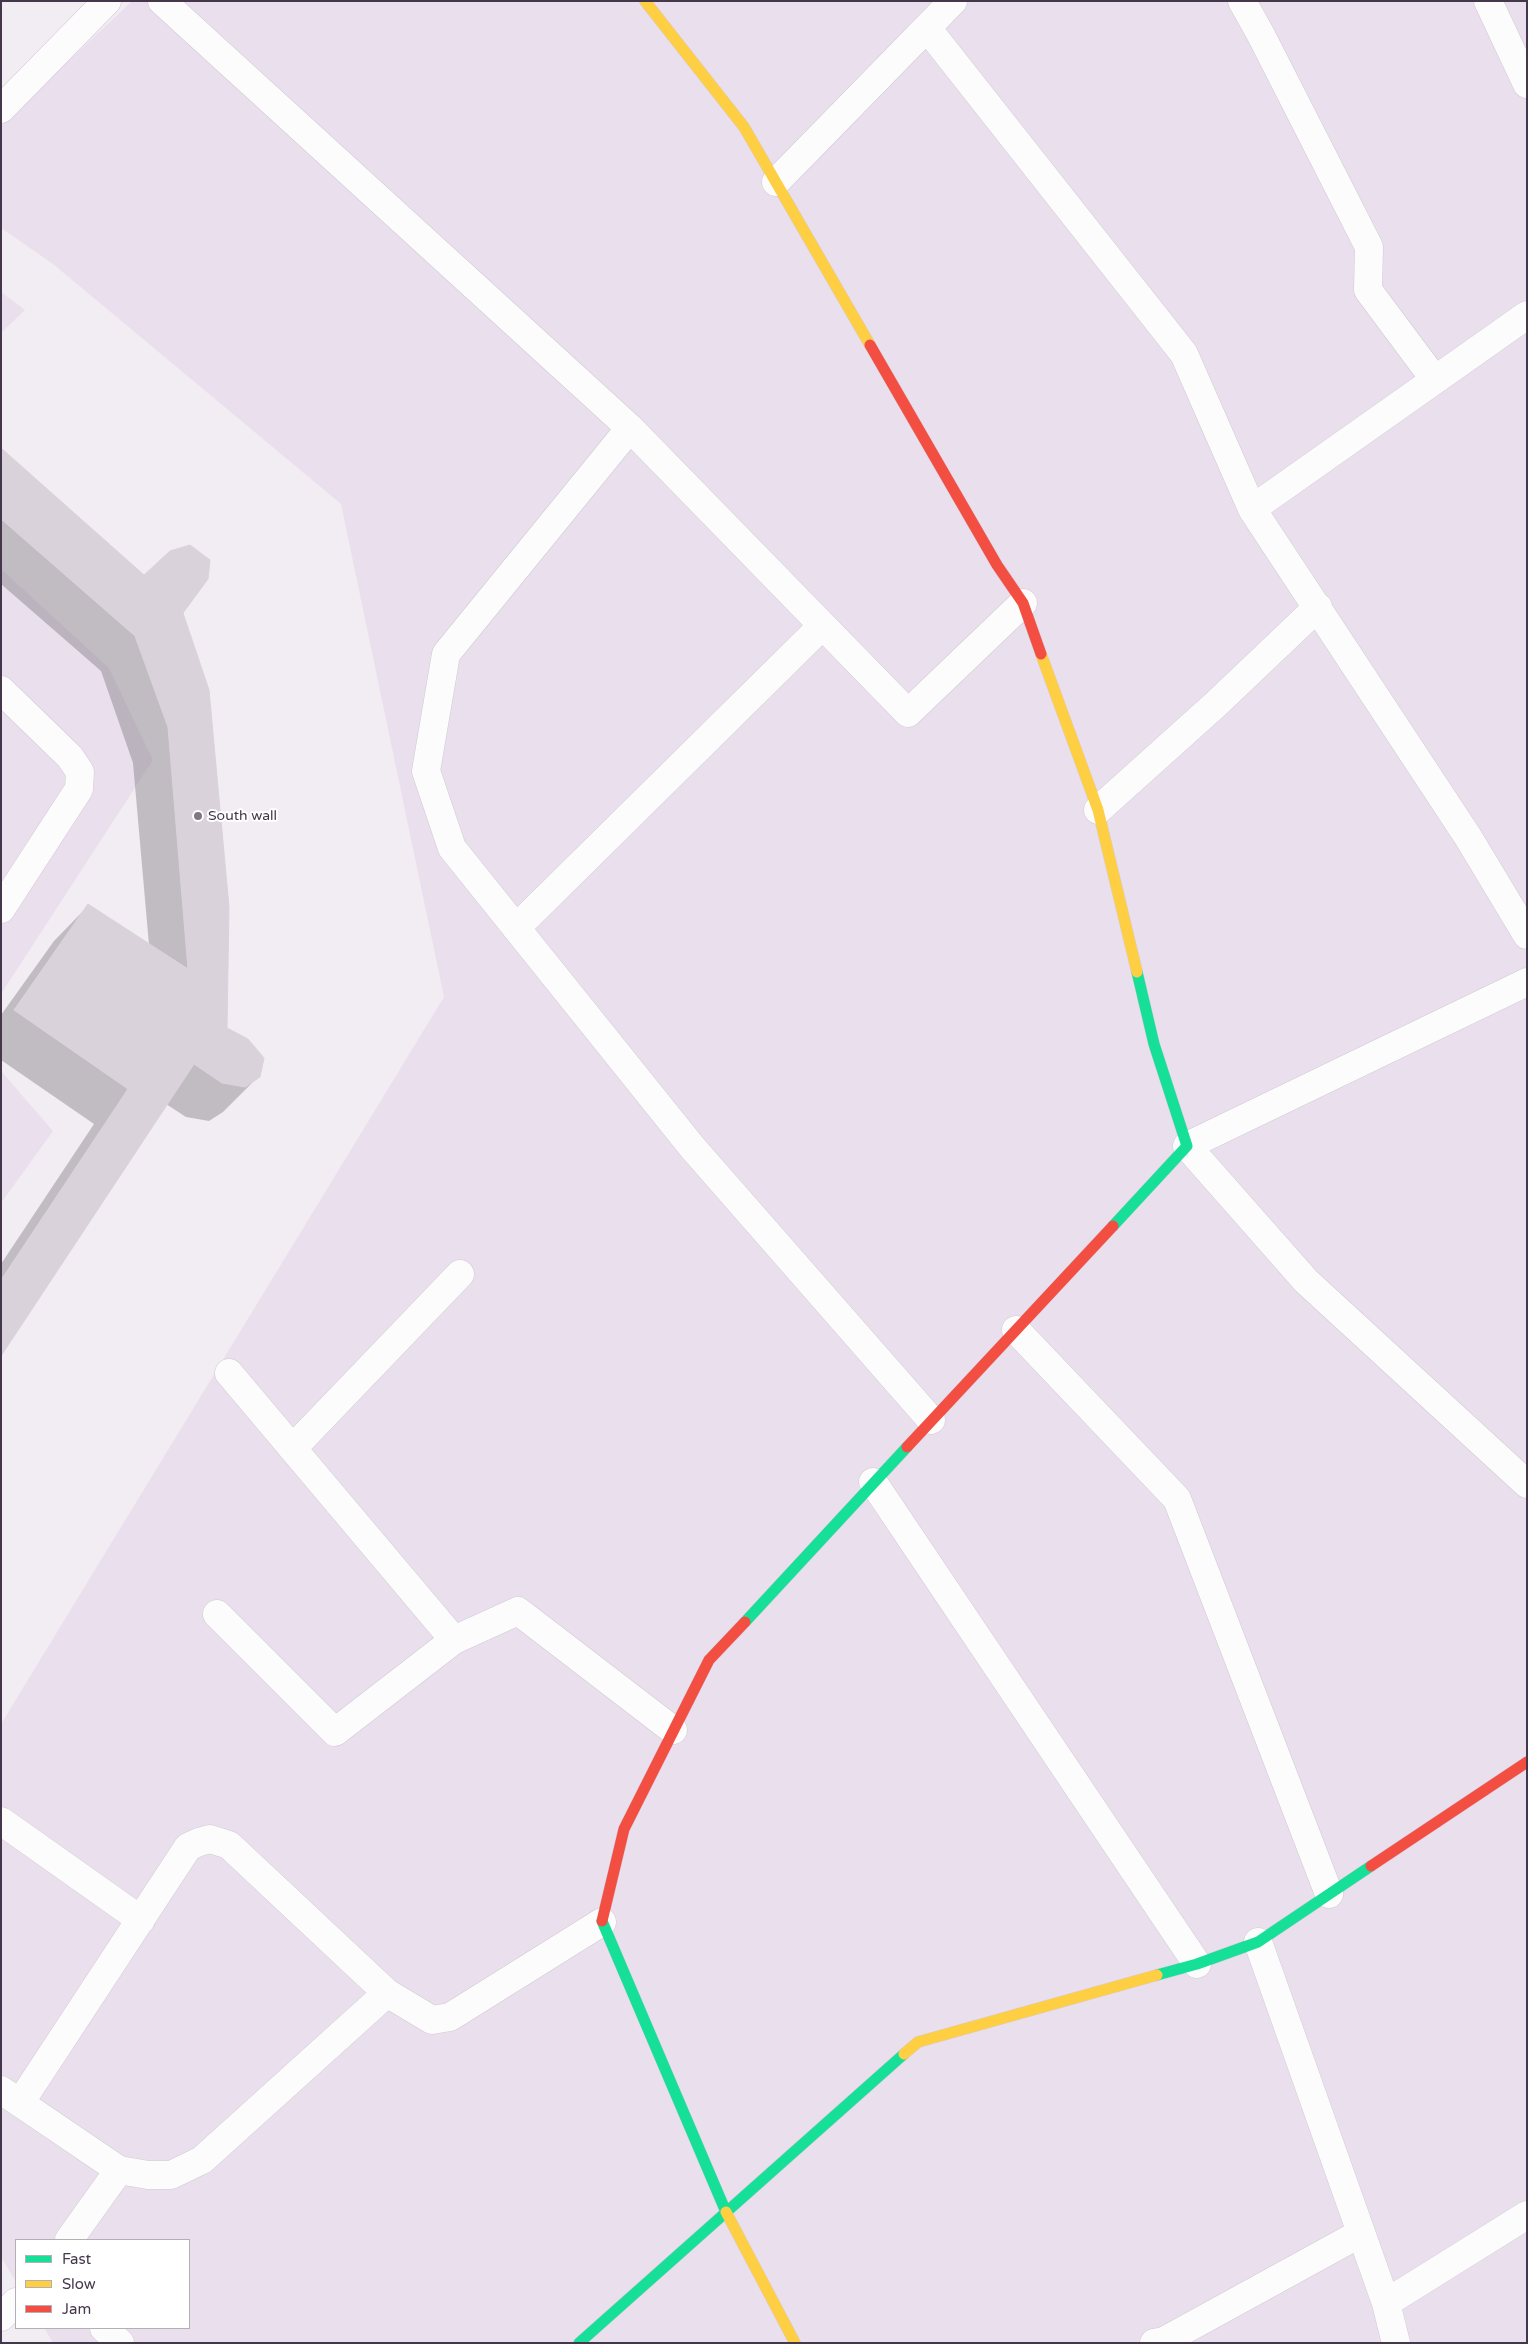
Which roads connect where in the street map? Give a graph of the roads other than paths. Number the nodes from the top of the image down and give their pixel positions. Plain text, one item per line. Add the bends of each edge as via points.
1 (107, 1) edge
2 (162, 1) edge
3 (645, 1) edge
4 (953, 1) edge
5 (1242, 1) edge
6 (1488, 1) edge
7 (927, 28) junction
8 (1527, 84) edge
9 (1, 109) edge
10 (776, 182) junction
11 (1527, 315) edge
12 (1435, 380) junction
13 (630, 428) junction
14 (1252, 509) junction
15 (1023, 603) junction
16 (1318, 607) junction
17 (822, 626) junction
18 (1, 690) edge
19 (1098, 810) junction
20 (2, 908) edge
21 (516, 928) junction
22 (1527, 935) edge
23 (1527, 982) edge
24 (1186, 1146) junction
25 (460, 1274) dead end
26 (1016, 1330) junction
27 (229, 1374) dead end
28 (931, 1420) junction
29 (292, 1448) junction
30 (874, 1482) junction
31 (1527, 1484) edge
32 (217, 1614) dead end
33 (454, 1640) junction
34 (673, 1730) junction
35 (1527, 1762) edge
36 (1, 1821) edge
37 (1329, 1894) junction
38 (141, 1920) junction
39 (602, 1922) junction
40 (1258, 1942) junction
41 (1197, 1964) junction
42 (387, 1993) junction
43 (11, 2096) edge
44 (119, 2170) junction
45 (726, 2211) junction
46 (1527, 2215) edge
47 (1361, 2233) junction
48 (70, 2239) edge
49 (15, 2303) edge
50 (1386, 2303) junction
51 (1, 2317) edge
52 (105, 2329) edge
53 (120, 2343) edge
54 (579, 2343) edge
55 (795, 2343) edge
56 (1154, 2343) edge
57 (1396, 2343) edge

1 - 9 street
2 - 13 street
3 - 10 street via 744,127
4 - 7 street
5 - 12 street via 1369,247 1368,290
6 - 8 street
7 - 10 street
7 - 14 street via 1184,354
10 - 15 street via 997,565
11 - 12 street
12 - 14 street
13 - 17 street
13 - 21 street via 446,654 426,771 452,848
14 - 16 street
15 - 17 street via 908,713
15 - 19 street
16 - 19 street
16 - 22 street via 1468,837
17 - 21 street
18 - 20 street via 70,757 80,772 79,789
19 - 24 street via 1154,1044
21 - 28 street via 692,1147
23 - 24 street
24 - 26 street
24 - 31 street via 1306,1281
25 - 29 street
26 - 28 street
26 - 37 street via 1177,1499
27 - 29 street
28 - 30 street
29 - 33 street
30 - 34 street via 709,1660
30 - 41 street
32 - 33 street via 335,1732
33 - 34 street via 518,1611
34 - 39 street via 624,1828
35 - 37 street
36 - 38 street
37 - 40 street
38 - 42 street via 188,1847 210,1839 229,1845
38 - 43 street
39 - 42 street via 450,2017 432,2020
39 - 45 street
40 - 41 street
40 - 47 street
41 - 45 street via 918,2042
42 - 44 street via 202,2160 171,2175 148,2176
43 - 44 street
44 - 48 street
45 - 54 street
45 - 55 street
46 - 50 street
47 - 50 street
47 - 56 street via 1164,2341
49 - 51 street
50 - 57 street
52 - 53 street

